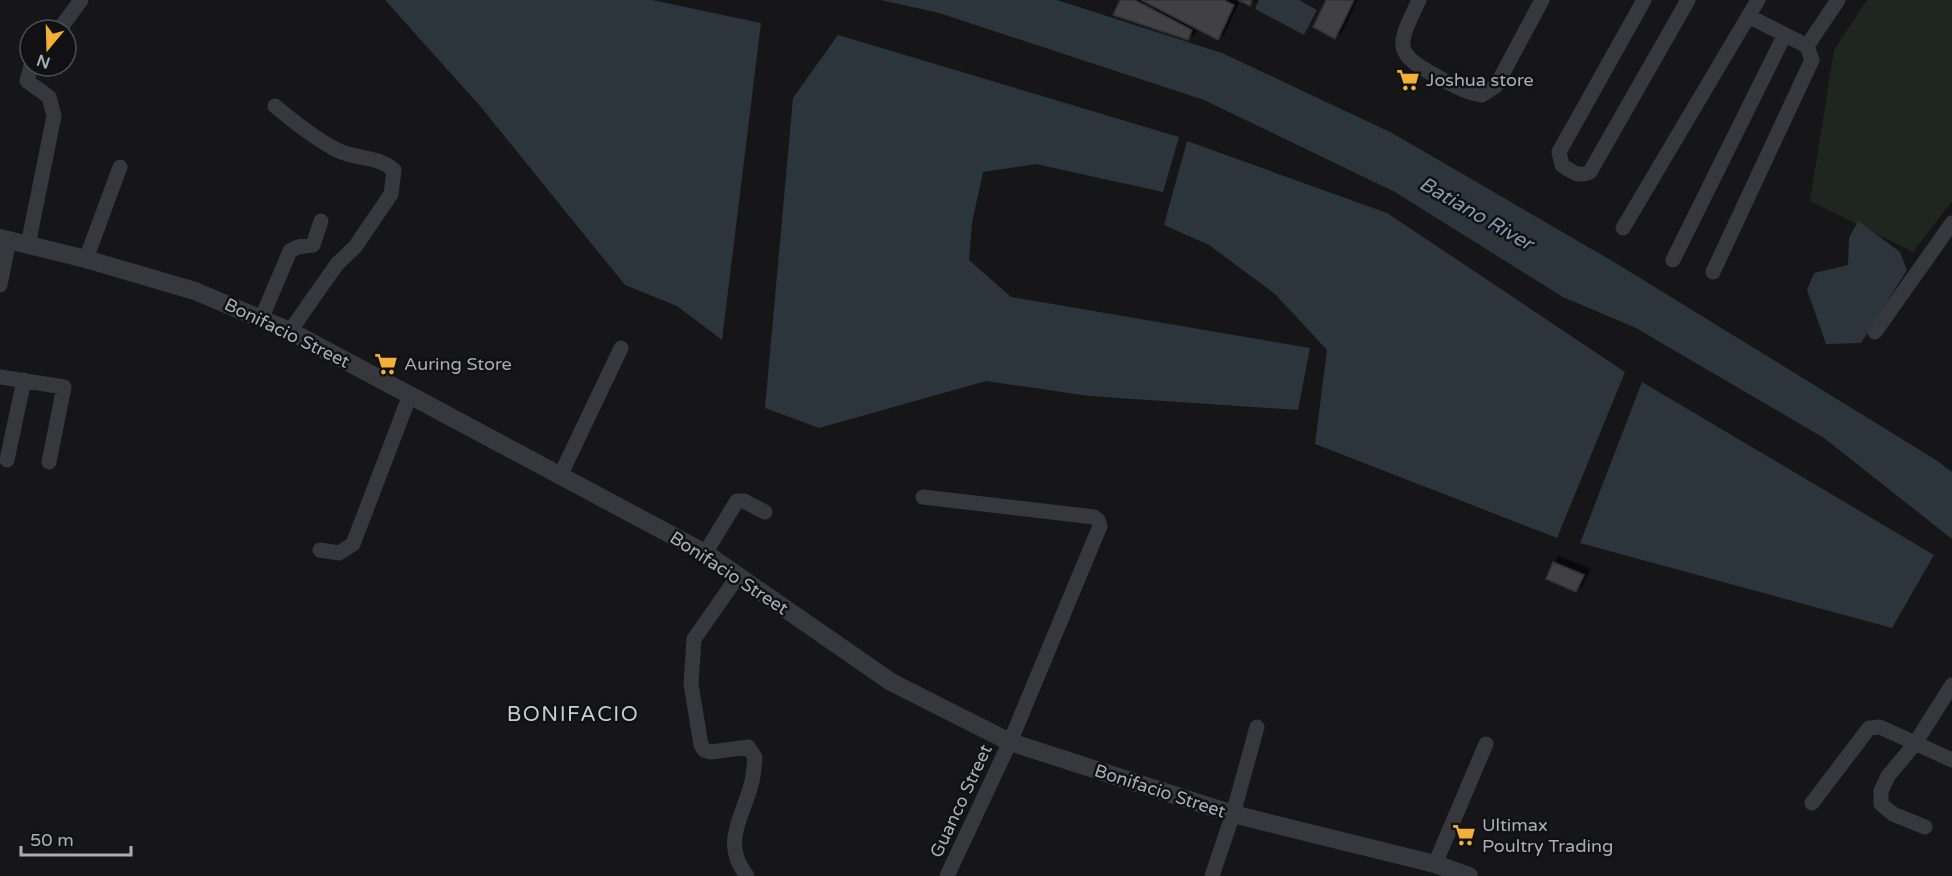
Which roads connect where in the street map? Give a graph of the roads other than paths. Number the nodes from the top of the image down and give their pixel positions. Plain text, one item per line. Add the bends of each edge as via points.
1 (81, 0) edge
2 (1419, 0) edge
3 (1542, 0) edge
4 (1644, 0) edge
5 (1688, 0) edge
6 (1758, 0) edge
7 (1838, 0) edge
8 (1749, 16) junction
9 (68, 18) edge
10 (1784, 36) junction
11 (1807, 46) junction
12 (28, 78) edge
13 (275, 106) dead end
14 (120, 167) dead end
15 (321, 221) dead end
16 (1623, 228) dead end
17 (1949, 233) edge
18 (4, 239) edge
19 (28, 245) junction
20 (86, 259) junction
21 (1673, 260) dead end
22 (1713, 272) dead end
23 (0, 285) edge
24 (262, 317) junction
25 (290, 331) junction
26 (1875, 332) dead end
27 (621, 348) dead end
28 (0, 377) edge
29 (24, 380) junction
30 (410, 395) junction
31 (7, 460) dead end
32 (49, 462) dead end
33 (561, 474) junction
34 (923, 497) dead end
35 (765, 512) dead end
36 (320, 549) dead end
37 (705, 553) junction
38 (738, 576) junction
39 (1952, 685) edge
40 (1257, 727) dead end
41 (1010, 742) junction
42 (1486, 744) dead end
43 (1914, 745) junction
44 (1952, 760) edge
45 (1812, 803) dead end
46 (1233, 814) junction
47 (1925, 827) dead end
48 (1435, 864) junction
49 (747, 876) edge
50 (947, 876) edge
51 (1212, 876) edge
52 (1469, 876) edge

1 - 9 street
2 - 3 street via 1402,36 1403,51 1411,62 1470,94 1482,95 1496,86
4 - 5 street via 1559,152 1562,165 1576,174 1590,172
6 - 8 street
7 - 11 street
8 - 10 street
8 - 16 street
10 - 11 street
10 - 21 street
11 - 22 street via 1812,60
12 - 19 street via 49,97 54,116
13 - 25 street via 339,151 383,161 394,171 391,194 356,247 337,264
14 - 20 street
15 - 24 street via 313,245 290,251
17 - 26 street
18 - 19 street, Bonifacio Street
18 - 23 street
19 - 20 street, Bonifacio Street
20 - 24 street, Bonifacio Street via 195,291
24 - 25 street, Bonifacio Street
25 - 30 street, Bonifacio Street
27 - 33 street
28 - 29 street
29 - 31 street
29 - 32 street via 64,387
30 - 33 street, Bonifacio Street
30 - 36 street via 352,544 339,553
33 - 37 street, Bonifacio Street
34 - 41 street, Guanco Street via 1098,520 1100,526
35 - 37 street via 737,501
37 - 38 street, Bonifacio Street
38 - 41 street, Bonifacio Street via 891,682
38 - 49 street via 694,639 691,684 704,750 748,747 755,757 751,785 734,836 736,863
39 - 43 street
40 - 46 street
41 - 46 street, Bonifacio Street
41 - 50 street, Guanco Street
42 - 48 street
43 - 44 street
43 - 45 street via 1880,727 1869,728
43 - 47 street via 1888,776 1881,791 1881,804 1893,814
46 - 48 street, Bonifacio Street
46 - 51 street
48 - 52 street, Bonifacio Street

